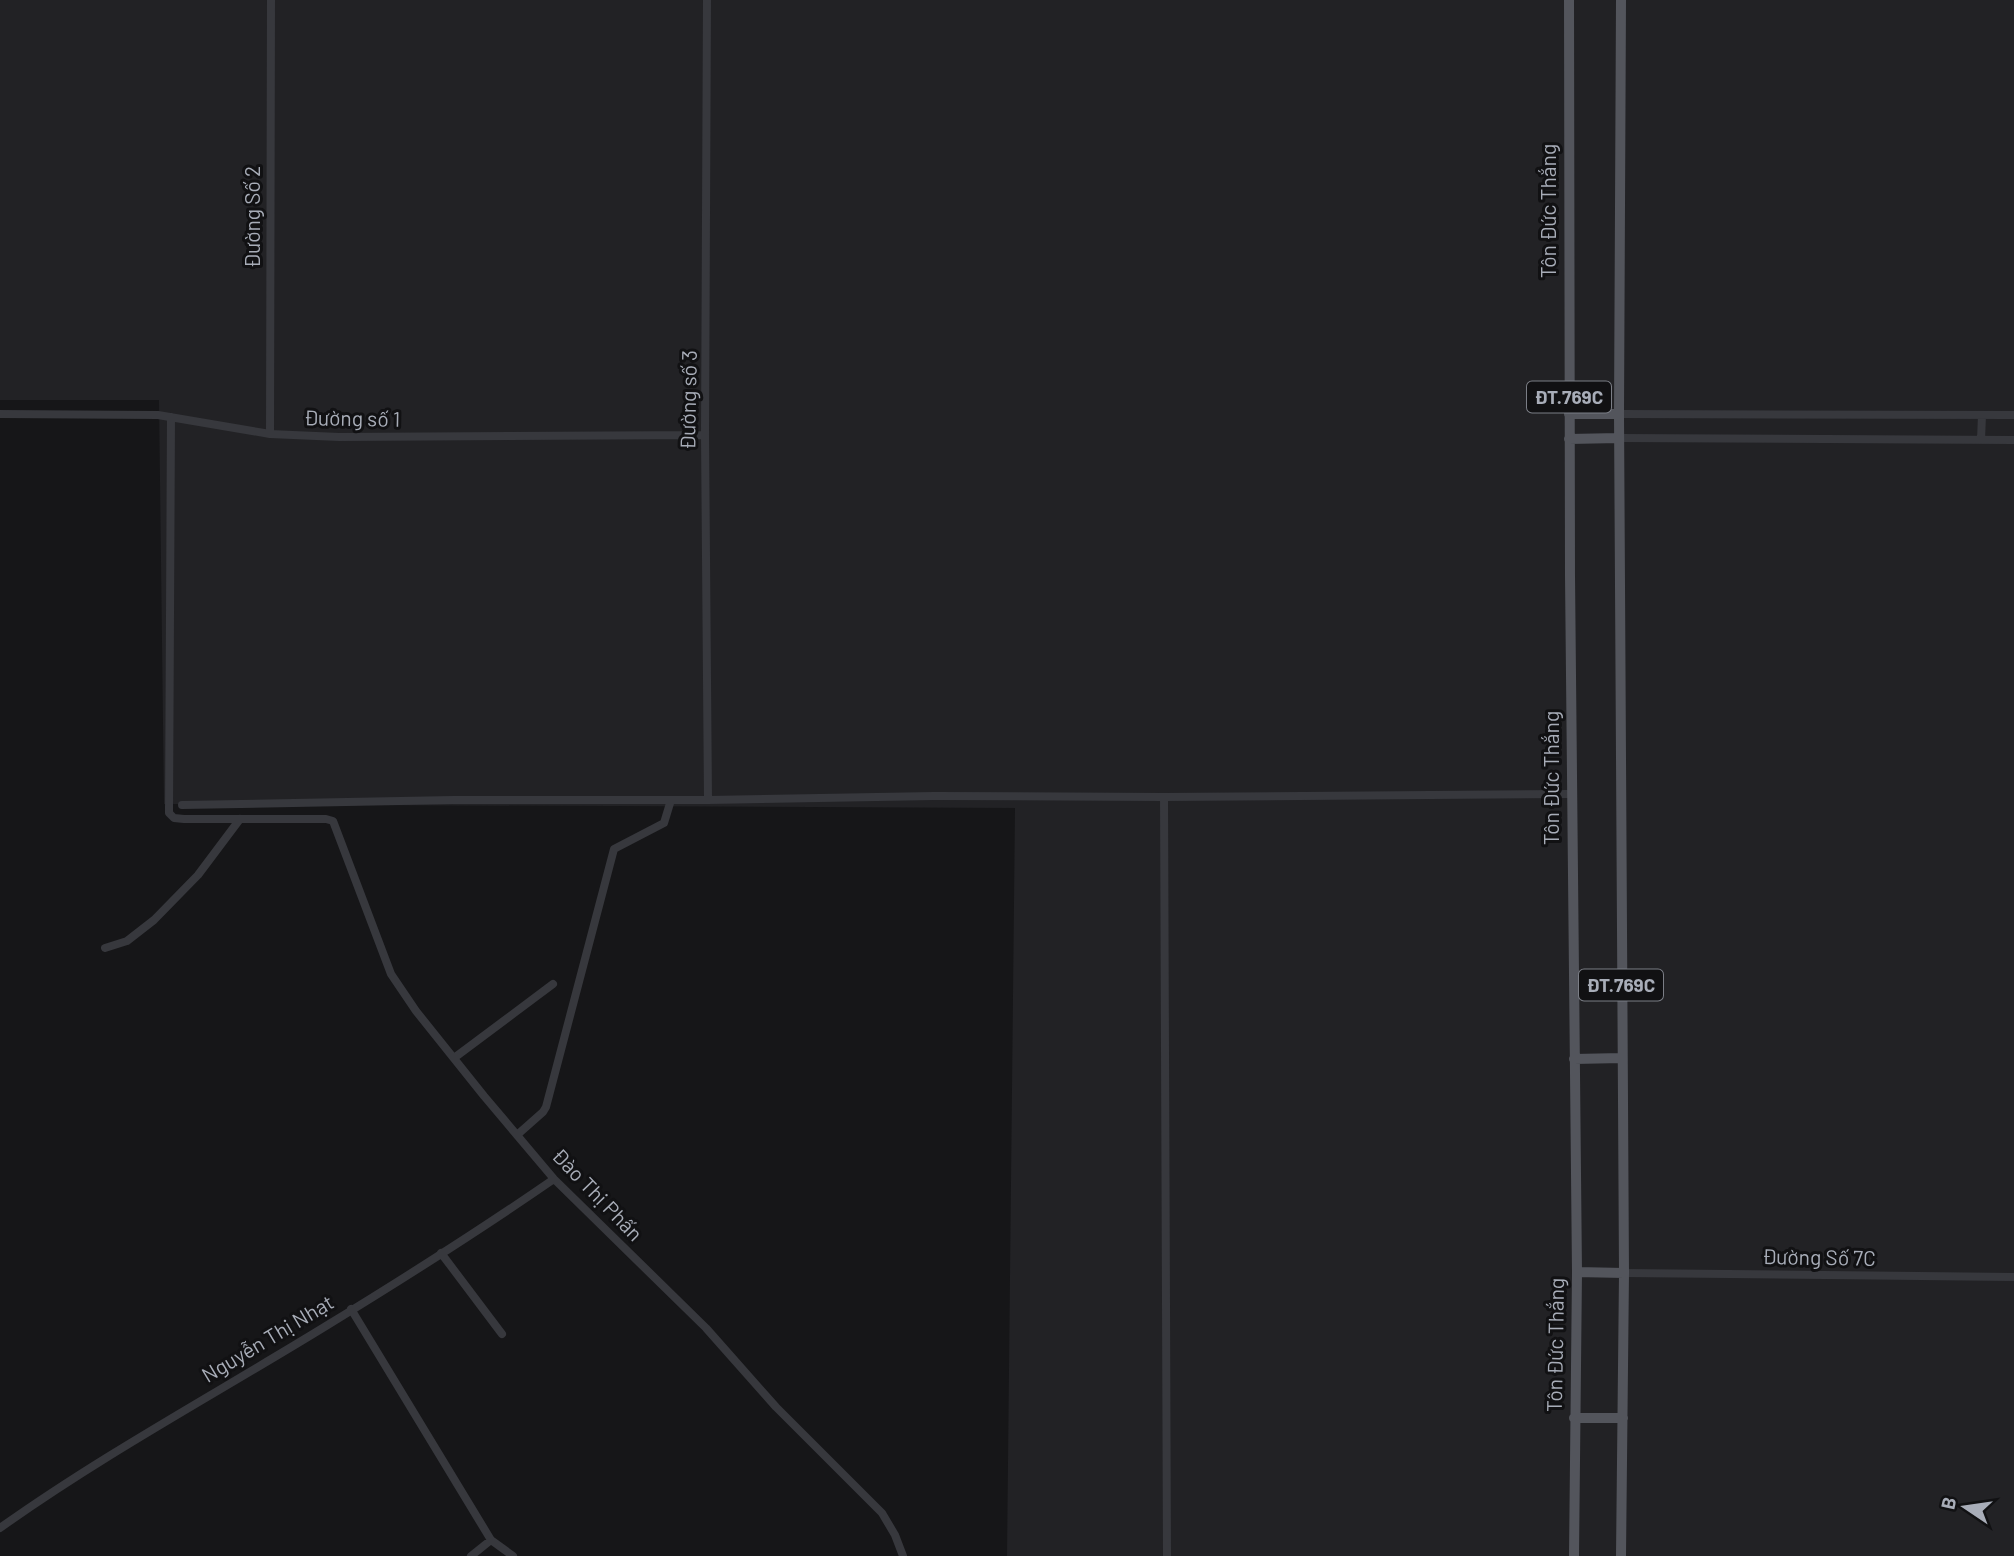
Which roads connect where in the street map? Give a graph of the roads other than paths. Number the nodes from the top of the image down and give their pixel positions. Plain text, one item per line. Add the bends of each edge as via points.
1 (271, 0) edge
2 (707, 0) edge
3 (1569, 0) edge
4 (1621, 0) edge
5 (0, 414) edge
6 (1569, 414) junction
7 (1619, 414) junction
8 (1982, 415) junction
9 (2014, 415) edge
10 (171, 417) junction
11 (270, 434) junction
12 (705, 435) junction
13 (1619, 438) junction
14 (1569, 439) junction
15 (1980, 440) junction
16 (2014, 440) edge
17 (1571, 794) junction
18 (1164, 797) junction
19 (671, 800) junction
20 (708, 800) junction
21 (182, 805) dead end
22 (240, 819) junction
23 (105, 948) dead end
24 (553, 984) dead end
25 (454, 1058) junction
26 (1622, 1058) junction
27 (1574, 1059) junction
28 (517, 1135) junction
29 (554, 1179) junction
30 (441, 1253) junction
31 (1577, 1272) junction
32 (1624, 1273) junction
33 (2014, 1277) edge
34 (351, 1309) junction
35 (502, 1334) dead end
36 (1574, 1418) junction
37 (1623, 1418) junction
38 (0, 1528) edge
39 (491, 1539) junction
40 (471, 1556) edge
41 (513, 1556) edge
42 (904, 1556) edge
43 (1167, 1556) edge
44 (1573, 1556) edge
45 (1621, 1556) edge

1 - 11 street, Đường Số 2
2 - 12 street, Đường số 3
3 - 6 main road, Tôn Đức Thắng / ĐT.769C
4 - 7 main road, ĐT.769C
5 - 10 street, Đường số 1
6 - 7 main road
6 - 14 main road, Tôn Đức Thắng / ĐT.769C
7 - 8 street
7 - 13 main road, ĐT.769C
8 - 9 street
8 - 15 street
10 - 11 street, Đường số 1
10 - 22 street via 169,813 184,819
11 - 12 street, Đường số 1 via 413,438
12 - 20 street, Đường số 3
13 - 14 main road
13 - 15 street
13 - 26 main road, ĐT.769C
14 - 17 main road, Tôn Đức Thắng / ĐT.769C
15 - 16 street
17 - 18 street
17 - 27 main road, Tôn Đức Thắng / ĐT.769C
18 - 20 street
18 - 43 street
19 - 20 street
19 - 21 street
19 - 28 street via 664,823 614,849 546,1107
22 - 23 street via 198,875 154,920 127,941
22 - 25 street, Đào Thị Phấn via 333,821 391,974
24 - 25 street
25 - 28 street, Đào Thị Phấn
26 - 27 main road
26 - 32 main road, ĐT.769C
27 - 31 main road, Tôn Đức Thắng / ĐT.769C
28 - 29 street, Đào Thị Phấn
29 - 30 street, Nguyễn Thị Nhạt
29 - 42 street, Đào Thị Phấn via 706,1328 776,1407 882,1513
30 - 34 street, Nguyễn Thị Nhạt
30 - 35 street
31 - 32 main road
31 - 36 main road, Tôn Đức Thắng / ĐT.769C
32 - 33 street, Đường Số 7C
32 - 37 main road, ĐT.769C
34 - 38 street, Nguyễn Thị Nhạt
34 - 39 street
36 - 37 main road
36 - 44 main road, Tôn Đức Thắng / ĐT.769C
37 - 45 main road, ĐT.769C
39 - 40 street
39 - 41 street

